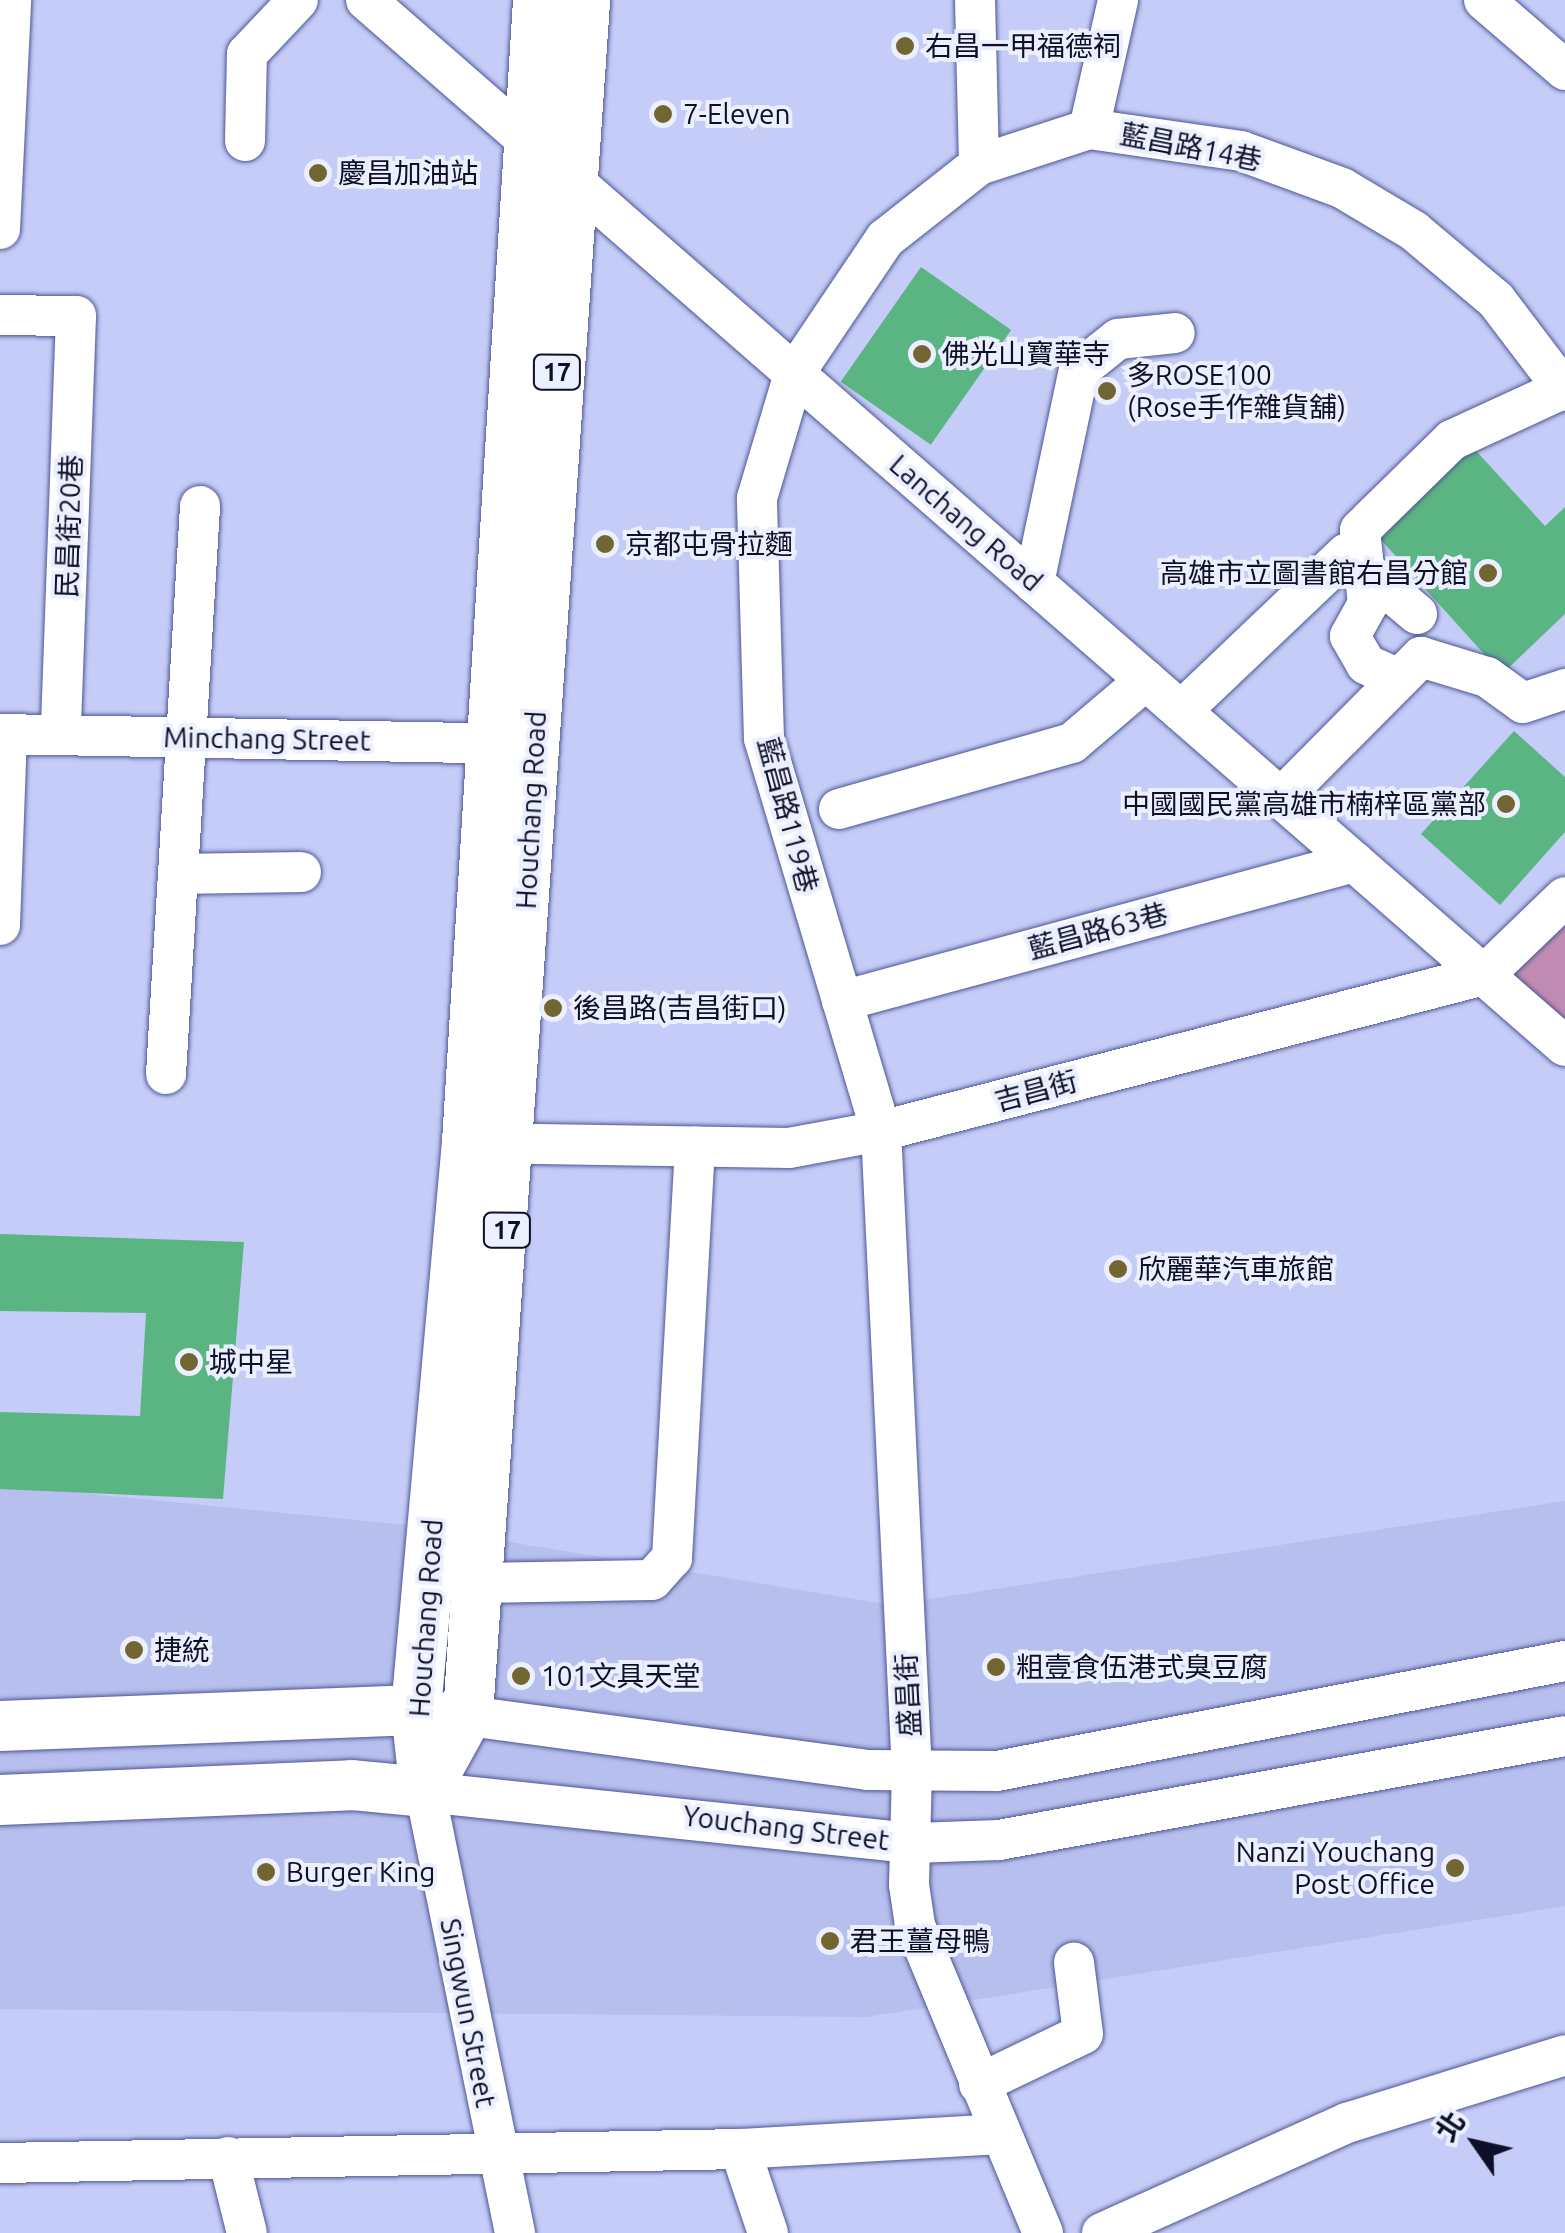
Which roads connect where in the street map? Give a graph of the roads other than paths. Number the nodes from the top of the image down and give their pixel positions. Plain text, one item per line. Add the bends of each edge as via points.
1 (11, 0) edge
2 (298, 0) edge
3 (366, 0) edge
4 (538, 0) edge
5 (585, 0) edge
6 (974, 0) edge
7 (1118, 0) edge
8 (1484, 0) edge
9 (1565, 70) edge
10 (1089, 128) junction
11 (245, 141) dead end
12 (530, 142) junction
13 (980, 165) junction
14 (570, 178) junction
15 (0, 229) edge
16 (0, 316) edge
17 (1175, 333) dead end
18 (794, 374) junction
19 (1565, 389) edge
20 (200, 506) dead end
21 (1034, 583) junction
22 (1417, 614) dead end
23 (1146, 680) junction
24 (1399, 680) junction
25 (1565, 689) edge
26 (1181, 711) junction
27 (4, 734) edge
28 (62, 735) junction
29 (186, 738) junction
30 (513, 744) junction
31 (1280, 798) junction
32 (840, 809) dead end
33 (1354, 862) junction
34 (301, 872) dead end
35 (178, 874) junction
36 (1565, 897) edge
37 (0, 925) edge
38 (1484, 975) junction
39 (842, 1001) junction
40 (1565, 1046) edge
41 (166, 1074) dead end
42 (881, 1131) junction
43 (490, 1143) junction
44 (696, 1147) junction
45 (478, 1583) junction
46 (1562, 1673) edge
47 (416, 1710) junction
48 (468, 1714) junction
49 (0, 1726) edge
50 (1565, 1736) edge
51 (912, 1773) junction
52 (425, 1792) junction
53 (0, 1800) edge
54 (910, 1843) junction
55 (1074, 1963) dead end
56 (1565, 2056) edge
57 (980, 2084) junction
58 (999, 2134) junction
59 (740, 2149) junction
60 (494, 2151) junction
61 (228, 2158) junction
62 (0, 2163) edge
63 (247, 2233) edge
64 (515, 2233) edge
65 (768, 2233) edge
66 (1043, 2233) edge
67 (1102, 2233) edge

1 - 15 street
2 - 11 street via 247,54
3 - 12 street, Lanchang Road
4 - 12 main road, Houchang Road / 17
5 - 14 main road, Houchang Road / 17
6 - 13 street
7 - 10 street
8 - 9 street
10 - 13 street, 藍昌路14巷
10 - 19 street, 藍昌路14巷 via 1242,151 1342,188 1414,231 1496,300
12 - 14 street, Lanchang Road
12 - 30 main road, Houchang Road / 17
13 - 18 street, 藍昌路14巷 via 885,239
14 - 18 street, Lanchang Road
14 - 30 main road, Houchang Road / 17
16 - 28 street, 民昌街20巷 via 76,316
17 - 21 street via 1118,339 1079,370
18 - 21 street, Lanchang Road
18 - 39 street, 藍昌路119巷 via 757,498 764,739
19 - 24 street via 1452,440 1360,530 1368,604 1350,636 1366,664
20 - 29 street
21 - 23 street, Lanchang Road
22 - 26 street via 1346,554
23 - 26 street, Lanchang Road
23 - 32 street via 1072,743
24 - 25 street via 1422,656 1487,677 1523,703
24 - 31 street
26 - 31 street, Lanchang Road
27 - 28 street, Minchang Street
27 - 37 street
28 - 29 street, Minchang Street
29 - 30 street, Minchang Street
29 - 35 street
30 - 43 main road, Houchang Road / 17
31 - 33 street, Lanchang Road
33 - 38 street, Lanchang Road
33 - 39 street, 藍昌路63巷
34 - 35 street
35 - 41 street
36 - 38 street, 吉昌街
38 - 40 street, Lanchang Road
38 - 42 street, 吉昌街
39 - 42 street, 藍昌路119巷
42 - 44 street, 吉昌街 via 789,1148
42 - 51 street, 盛昌街
43 - 44 street, 吉昌街
43 - 45 main road, Houchang Road / 17
43 - 47 main road, Houchang Road / 17
44 - 45 street via 672,1558 652,1580
45 - 48 main road, Houchang Road / 17
46 - 51 street via 997,1771
47 - 48 street
47 - 49 main road
47 - 52 main road, Houchang Road / 17
48 - 51 street
48 - 52 main road, Houchang Road / 17
50 - 54 street, Youchang Street via 998,1840
51 - 54 street, 盛昌街
52 - 53 main road, Youchang Street via 352,1785
52 - 54 street, Youchang Street
52 - 60 street, Singwun Street
54 - 57 street, 盛昌街 via 916,1925
55 - 57 street via 1083,2034
56 - 67 street via 1347,2123
57 - 58 street, 盛昌街
58 - 59 street
58 - 66 street, 盛昌街
59 - 60 street
59 - 65 street
60 - 61 street
60 - 64 street, Singwun Street
61 - 62 street
61 - 63 street

